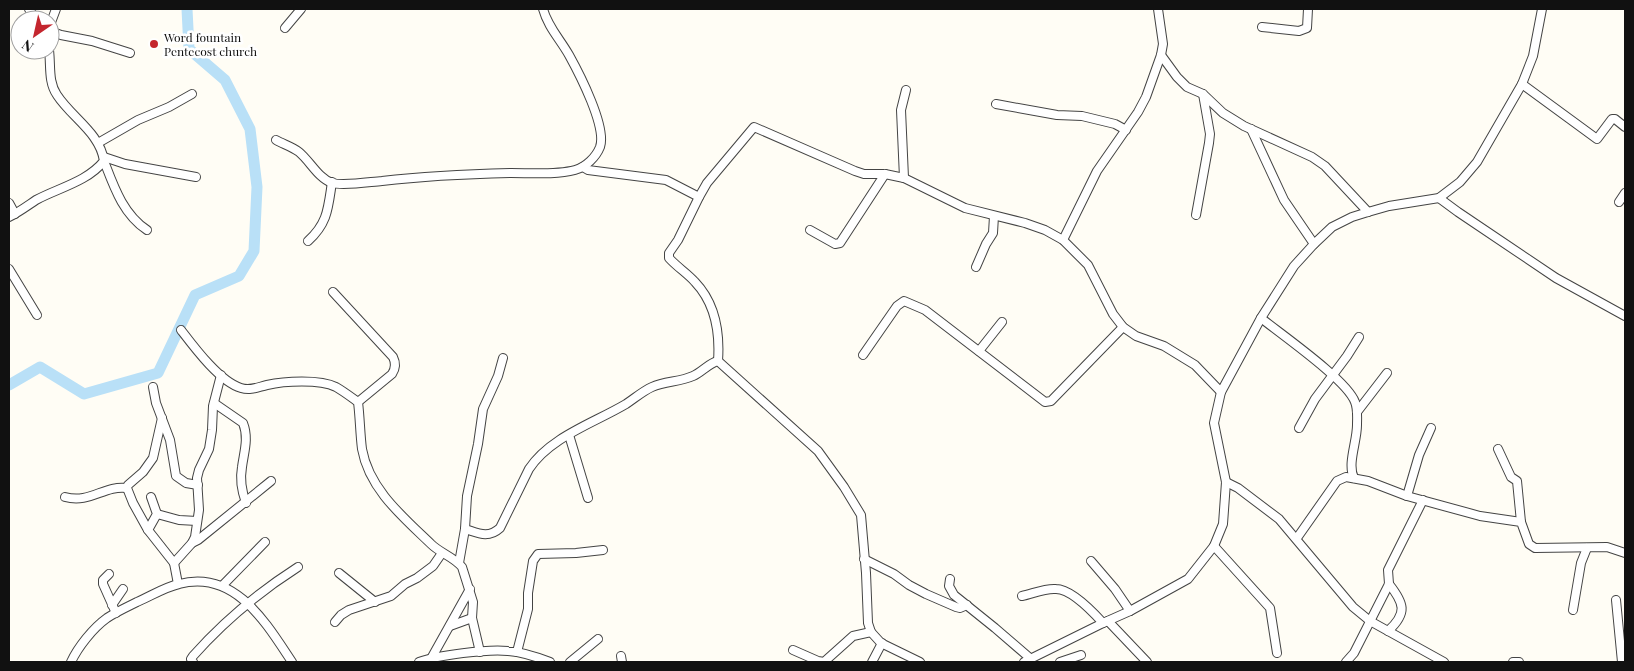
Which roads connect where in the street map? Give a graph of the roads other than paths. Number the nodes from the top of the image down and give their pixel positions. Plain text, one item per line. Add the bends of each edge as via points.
1 (301, 9) edge
2 (543, 9) edge
3 (1158, 9) edge
4 (1308, 9) edge
5 (1542, 9) edge
6 (1262, 27) dead end
7 (286, 28) dead end
8 (60, 35) edge
9 (130, 53) dead end
10 (1162, 55) junction
11 (49, 60) edge
12 (1522, 84) junction
13 (906, 90) dead end
14 (192, 94) dead end
15 (1203, 94) junction
16 (996, 104) dead end
17 (1625, 127) edge
18 (1126, 130) junction
19 (1251, 130) junction
20 (276, 140) dead end
21 (98, 143) junction
22 (104, 159) junction
23 (583, 166) junction
24 (885, 174) junction
25 (196, 177) dead end
26 (904, 178) junction
27 (332, 182) junction
28 (1625, 193) edge
29 (698, 197) junction
30 (1439, 198) junction
31 (1619, 202) dead end
32 (9, 203) edge
33 (1368, 212) junction
34 (12, 215) edge
35 (1196, 215) dead end
36 (994, 216) junction
37 (147, 230) dead end
38 (810, 230) dead end
39 (308, 240) dead end
40 (1063, 240) junction
41 (1314, 244) junction
42 (976, 267) dead end
43 (9, 269) edge
44 (333, 292) dead end
45 (37, 315) dead end
46 (1625, 316) edge
47 (1261, 318) junction
48 (1002, 322) dead end
49 (1123, 327) junction
50 (181, 330) dead end
51 (1359, 337) dead end
52 (980, 351) junction
53 (863, 356) dead end
54 (503, 358) dead end
55 (718, 361) junction
56 (1387, 373) dead end
57 (221, 375) junction
58 (1333, 375) junction
59 (153, 387) dead end
60 (1220, 392) junction
61 (358, 402) junction
62 (214, 403) junction
63 (1357, 412) junction
64 (162, 418) junction
65 (1299, 428) dead end
66 (1431, 428) dead end
67 (569, 435) junction
68 (1498, 449) dead end
69 (1354, 478) junction
70 (271, 481) dead end
71 (1226, 482) junction
72 (198, 485) junction
73 (127, 488) junction
74 (151, 496) dead end
75 (1407, 496) junction
76 (65, 497) dead end
77 (588, 498) dead end
78 (1423, 500) junction
79 (246, 503) junction
80 (158, 514) junction
81 (197, 522) junction
82 (1521, 522) junction
83 (465, 529) junction
84 (148, 530) junction
85 (1297, 538) junction
86 (265, 542) dead end
87 (192, 543) junction
88 (1214, 546) junction
89 (1587, 548) junction
90 (603, 550) dead end
91 (442, 552) junction
92 (1625, 552) edge
93 (864, 559) junction
94 (1091, 561) dead end
95 (174, 563) junction
96 (459, 563) junction
97 (298, 567) dead end
98 (338, 573) dead end
99 (109, 574) dead end
100 (950, 579) dead end
101 (178, 584) junction
102 (1390, 584) junction
103 (222, 586) junction
104 (123, 590) dead end
105 (470, 590) junction
106 (1022, 596) dead end
107 (1616, 600) dead end
108 (375, 602) junction
109 (249, 603) junction
110 (967, 605) junction
111 (114, 609) junction
112 (1573, 610) dead end
113 (1130, 611) junction
114 (472, 618) junction
115 (1370, 621) junction
116 (335, 622) dead end
117 (1106, 622) junction
118 (450, 626) junction
119 (1388, 631) junction
120 (871, 632) junction
121 (598, 639) dead end
122 (882, 644) junction
123 (794, 650) dead end
124 (480, 652) junction
125 (517, 652) junction
126 (1277, 653) dead end
127 (1082, 655) dead end
128 (432, 657) junction
129 (1034, 660) edge
130 (71, 662) edge
131 (193, 662) edge
132 (292, 662) edge
133 (419, 662) edge
134 (550, 662) edge
135 (570, 662) edge
136 (872, 662) edge
137 (920, 662) edge
138 (1060, 662) edge
139 (1147, 662) edge
140 (1346, 662) edge
141 (1444, 662) edge
142 (1513, 662) edge
143 (1519, 662) edge
144 (1622, 662) edge

1 - 7 street
2 - 23 street via 550,28 569,54 588,93 598,122 600,146 594,157
3 - 10 street via 1164,44
4 - 6 street via 1307,28 1298,31
5 - 12 street via 1533,56
8 - 9 street via 92,40
10 - 15 street via 1177,77
10 - 18 street via 1146,96
11 - 21 street via 50,79 57,95
12 - 17 street via 1598,139 1612,119
12 - 30 street via 1477,162 1460,182
13 - 26 street via 901,110
14 - 21 street
15 - 19 street
15 - 35 street via 1210,134
16 - 18 street via 1082,116
18 - 40 street via 1097,171
19 - 33 street via 1325,166
19 - 41 street via 1284,200
20 - 27 street via 298,151 319,174
21 - 22 street
22 - 25 street
22 - 34 street via 100,166 74,183
22 - 37 street via 127,212
23 - 27 street via 576,170 537,173
23 - 29 street via 588,170 666,180
24 - 26 street
24 - 29 street via 855,171 754,126
24 - 38 street via 840,243 836,244
26 - 36 street via 961,206
27 - 39 street via 328,212 323,224
28 - 31 street
29 - 55 street via 669,258 695,282 708,301 718,329
30 - 33 street
30 - 46 street via 1556,278
32 - 34 street
33 - 41 street via 1332,227
36 - 40 street via 1034,226
36 - 42 street via 993,233
40 - 49 street via 1088,265
41 - 47 street via 1294,266
43 - 45 street
44 - 61 street via 395,361 392,374
47 - 58 street
47 - 60 street
48 - 52 street
49 - 52 street via 1052,401 1045,402
49 - 60 street via 1196,365
50 - 57 street
51 - 58 street
52 - 53 street via 925,310 904,301 897,306
54 - 83 street via 482,409 467,496
55 - 67 street via 685,380 650,388
55 - 93 street via 818,450 861,515
56 - 63 street
57 - 61 street via 232,385 250,390 265,385 323,383
57 - 62 street
58 - 63 street via 1347,389
58 - 65 street
59 - 64 street
60 - 71 street via 1214,423
61 - 91 street via 362,448 376,484 396,510
62 - 72 street via 209,449 199,470
62 - 79 street via 245,428 241,475
63 - 69 street via 1357,438 1351,465
64 - 72 street via 170,440 176,476 186,483
64 - 73 street via 153,458
66 - 75 street
67 - 77 street
67 - 83 street via 533,462 496,532 487,535
68 - 82 street via 1511,476 1517,481
69 - 75 street
69 - 85 street via 1337,481
70 - 79 street
71 - 85 street via 1279,519
71 - 88 street via 1223,524
72 - 81 street
73 - 76 street via 119,487 82,499
73 - 84 street
74 - 80 street
75 - 78 street
78 - 82 street via 1480,516
78 - 102 street via 1388,570
79 - 87 street
80 - 81 street
80 - 84 street
81 - 87 street
82 - 89 street via 1529,544 1534,548
83 - 96 street
84 - 95 street
85 - 115 street via 1353,607
86 - 103 street
87 - 95 street
88 - 113 street via 1188,579
88 - 126 street via 1270,608
89 - 92 street via 1607,547
89 - 112 street via 1581,563
90 - 125 street via 538,554 535,557 528,609
91 - 96 street
91 - 108 street via 433,566 421,575 391,596
93 - 110 street via 926,594 956,607
93 - 120 street
94 - 113 street
95 - 101 street
96 - 105 street
97 - 109 street
98 - 108 street
99 - 111 street via 103,584
100 - 110 street via 950,591
101 - 103 street via 206,582
101 - 111 street
102 - 115 street
102 - 119 street via 1401,598 1402,608
103 - 109 street
104 - 111 street
105 - 114 street
105 - 118 street
106 - 117 street via 1059,589
107 - 144 street
108 - 116 street via 349,610
109 - 131 street via 203,645 193,656
109 - 132 street
110 - 129 street
111 - 130 street
113 - 117 street
114 - 118 street
114 - 124 street
115 - 119 street
115 - 140 street
117 - 129 street
117 - 139 street
118 - 128 street
119 - 141 street
120 - 122 street
120 - 123 street via 853,636 824,662
121 - 135 street
122 - 136 street
122 - 137 street
124 - 125 street
124 - 128 street
125 - 134 street
127 - 138 street
128 - 133 street
142 - 143 street

